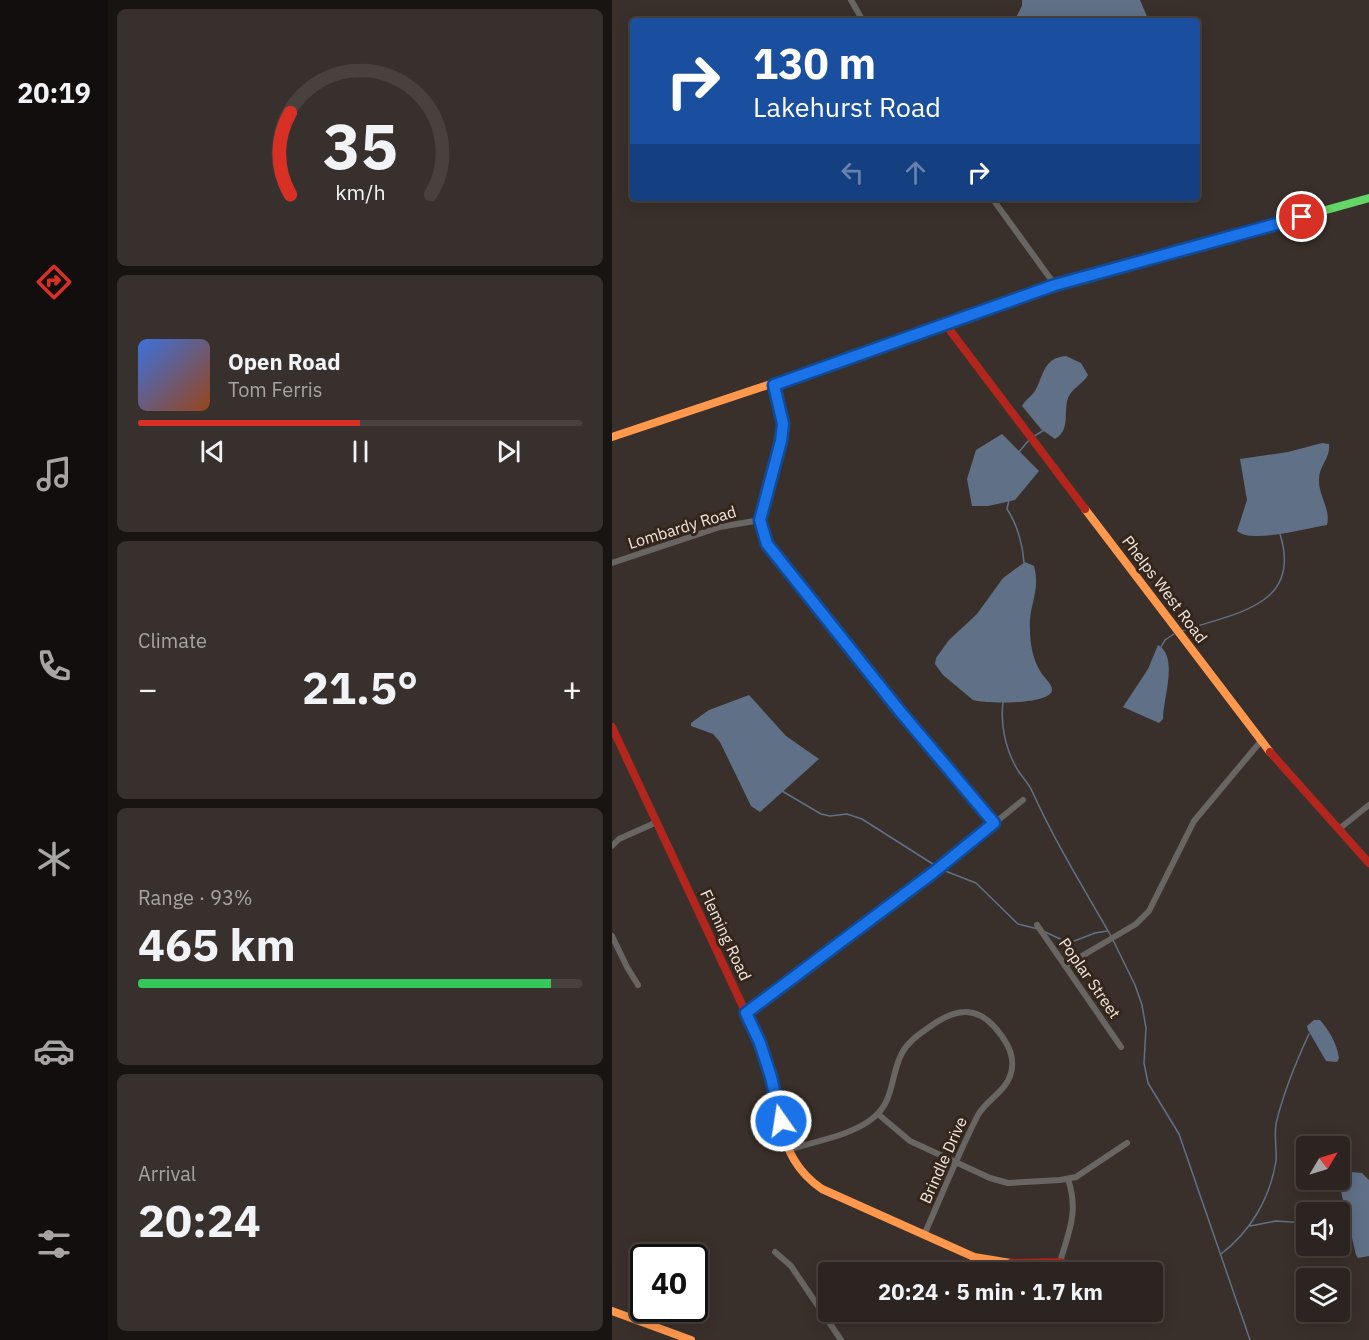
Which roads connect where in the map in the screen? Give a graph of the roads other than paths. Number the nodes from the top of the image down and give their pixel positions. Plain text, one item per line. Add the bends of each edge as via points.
1 (851, 0) edge
2 (861, 18) edge
3 (1369, 198) edge
4 (994, 201) edge
5 (1055, 285) junction
6 (946, 325) junction
7 (774, 385) junction
8 (612, 437) edge
9 (760, 520) junction
10 (612, 563) edge
11 (612, 727) edge
12 (1261, 741) junction
13 (1023, 800) dead end
14 (1369, 805) edge
15 (657, 822) junction
16 (994, 823) junction
17 (1339, 829) junction
18 (612, 846) edge
19 (1369, 863) edge
20 (1037, 926) dead end
21 (612, 936) edge
22 (1065, 966) junction
23 (639, 985) dead end
24 (746, 1013) junction
25 (1121, 1047) dead end
26 (878, 1114) junction
27 (1127, 1143) dead end
28 (789, 1150) junction
29 (957, 1162) junction
30 (1068, 1179) junction
31 (924, 1235) junction
32 (775, 1252) dead end
33 (1006, 1262) edge
34 (1060, 1262) edge
35 (612, 1311) edge
36 (691, 1340) edge
37 (841, 1340) edge

1 - 2 street
3 - 5 street
4 - 5 street
5 - 6 street
6 - 7 street
6 - 12 street, Phelps West Road
7 - 8 street
7 - 9 street via 783,424
9 - 10 street, Lombardy Road via 720,526
9 - 16 street via 767,544 778,559
11 - 15 street, Fleming Road
12 - 17 street, Phelps West Road
12 - 22 street via 1194,820 1149,911 1136,924
13 - 16 street
14 - 17 street
15 - 18 street
15 - 24 street, Fleming Road
16 - 24 street
17 - 19 street, Phelps West Road
20 - 22 street, Poplar Street
21 - 23 street
22 - 25 street, Poplar Street
24 - 28 street, Fleming Road via 771,1077
26 - 28 street via 855,1128
26 - 29 street via 903,1137
26 - 29 street, Brindle Drive via 889,1097 903,1052 915,1038 943,1017 957,1012 985,1018 1007,1044 1012,1057 1011,1073 1003,1088 982,1109
27 - 30 street via 1083,1174
28 - 31 street, Fleming Road via 801,1173 815,1185
29 - 30 street via 1008,1183
29 - 31 street, Brindle Drive
30 - 34 street via 1074,1213
31 - 33 street, Fleming Road via 983,1259
32 - 37 street via 791,1266
35 - 36 street

